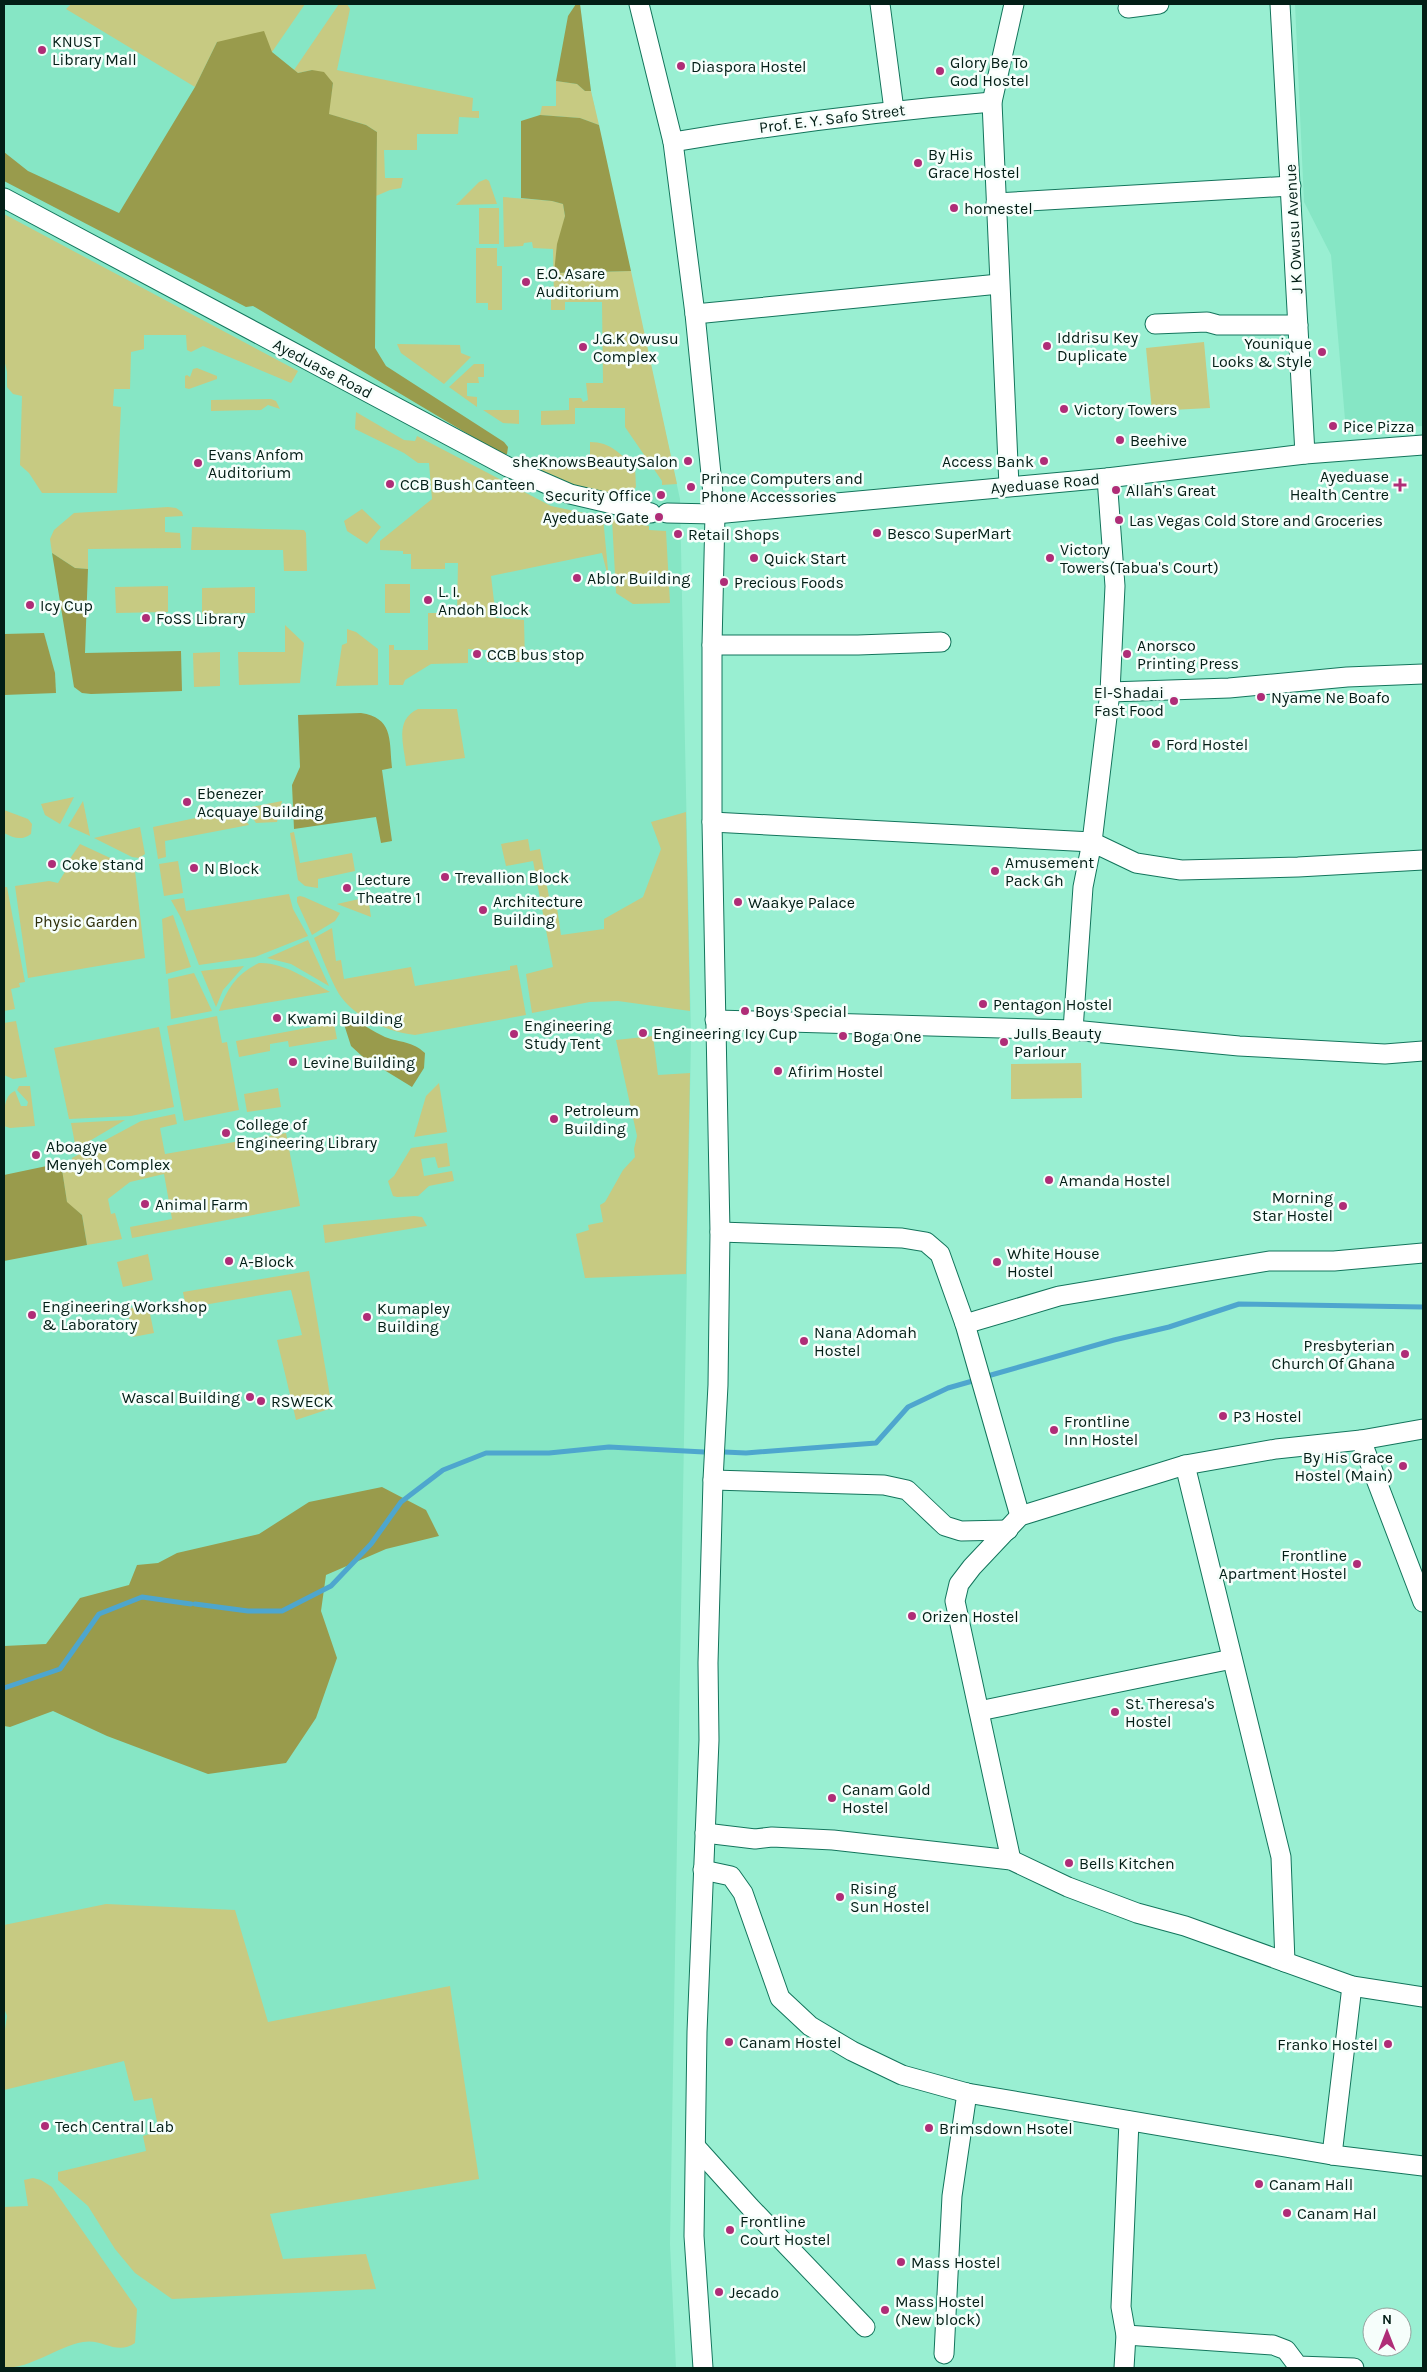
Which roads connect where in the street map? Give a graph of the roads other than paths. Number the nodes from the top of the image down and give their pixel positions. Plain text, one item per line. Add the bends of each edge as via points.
1 (639, 4) edge
2 (880, 4) edge
3 (1014, 4) edge
4 (1159, 4) edge
5 (1280, 4) edge
6 (1128, 8) dead end
7 (992, 102) junction
8 (894, 110) junction
9 (673, 142) junction
10 (1291, 186) junction
11 (4, 198) edge
12 (996, 203) junction
13 (999, 284) junction
14 (695, 314) junction
15 (1154, 324) dead end
16 (1298, 325) junction
17 (1423, 445) edge
18 (1305, 454) junction
19 (1106, 478) junction
20 (1010, 486) junction
21 (715, 514) junction
22 (941, 642) dead end
23 (712, 645) junction
24 (1423, 674) edge
25 (1110, 692) junction
26 (712, 822) junction
27 (1092, 842) junction
28 (1423, 860) edge
29 (715, 1020) junction
30 (1073, 1030) junction
31 (1423, 1051) edge
32 (720, 1232) junction
33 (1423, 1254) edge
34 (965, 1324) junction
35 (1423, 1430) edge
36 (1361, 1440) junction
37 (1184, 1464) junction
38 (712, 1480) junction
39 (1014, 1523) junction
40 (1423, 1602) edge
41 (1232, 1659) junction
42 (979, 1711) junction
43 (705, 1833) junction
44 (1011, 1860) junction
45 (703, 1870) junction
46 (1285, 1962) junction
47 (1352, 1986) junction
48 (1423, 1997) edge
49 (968, 2094) junction
50 (1129, 2121) junction
51 (696, 2148) junction
52 (1332, 2155) junction
53 (1423, 2166) edge
54 (865, 2326) dead end
55 (1126, 2335) junction
56 (944, 2354) dead end
57 (1298, 2367) edge
58 (703, 2368) edge
59 (1124, 2368) edge
60 (1354, 2368) edge

1 - 9 street
2 - 8 street
3 - 7 street
4 - 6 street
5 - 10 street, J K Owusu Avenue
7 - 8 street, Prof. E. Y. Safo Street
7 - 12 street
8 - 9 street, Prof. E. Y. Safo Street via 783,123
9 - 14 street
10 - 12 street
10 - 16 street, J K Owusu Avenue
11 - 21 street, Ayeduase Road via 508,467 570,494 659,513
12 - 13 street
13 - 14 street
13 - 20 street
14 - 21 street
15 - 16 street
16 - 18 street, J K Owusu Avenue
17 - 18 street, Ayeduase Road
18 - 19 street, Ayeduase Road
19 - 20 street, Ayeduase Road
19 - 25 street via 1115,586
20 - 21 street, Ayeduase Road
21 - 23 street
22 - 23 street
23 - 26 street
24 - 25 street via 1229,688
25 - 27 street
26 - 27 street
26 - 29 street
27 - 28 street via 1136,863 1181,870
27 - 30 street via 1082,886
29 - 30 street
29 - 32 street
30 - 31 street via 1239,1046 1386,1054
32 - 34 street via 902,1238 926,1242 940,1254
32 - 38 street via 718,1386
33 - 34 street via 1334,1261 1268,1261 1059,1296
34 - 39 street
35 - 36 street
36 - 37 street via 1276,1449
36 - 40 street
37 - 39 street
37 - 41 street
38 - 39 street via 884,1485 908,1490 945,1526 961,1531
38 - 43 street
39 - 42 street via 959,1584 956,1601
41 - 42 street
41 - 46 street via 1280,1856
42 - 44 street
43 - 44 street via 833,1840
43 - 45 street
44 - 46 street via 1137,1913 1185,1926
45 - 49 street via 731,1876 743,1893 780,1998 810,2026 902,2076
45 - 51 street
46 - 47 street
47 - 48 street
47 - 52 street
49 - 50 street
49 - 56 street via 952,2196
50 - 52 street
50 - 55 street via 1121,2307
51 - 54 street
51 - 58 street via 694,2236
52 - 53 street
55 - 57 street via 1273,2344 1286,2350
55 - 59 street
57 - 60 street

